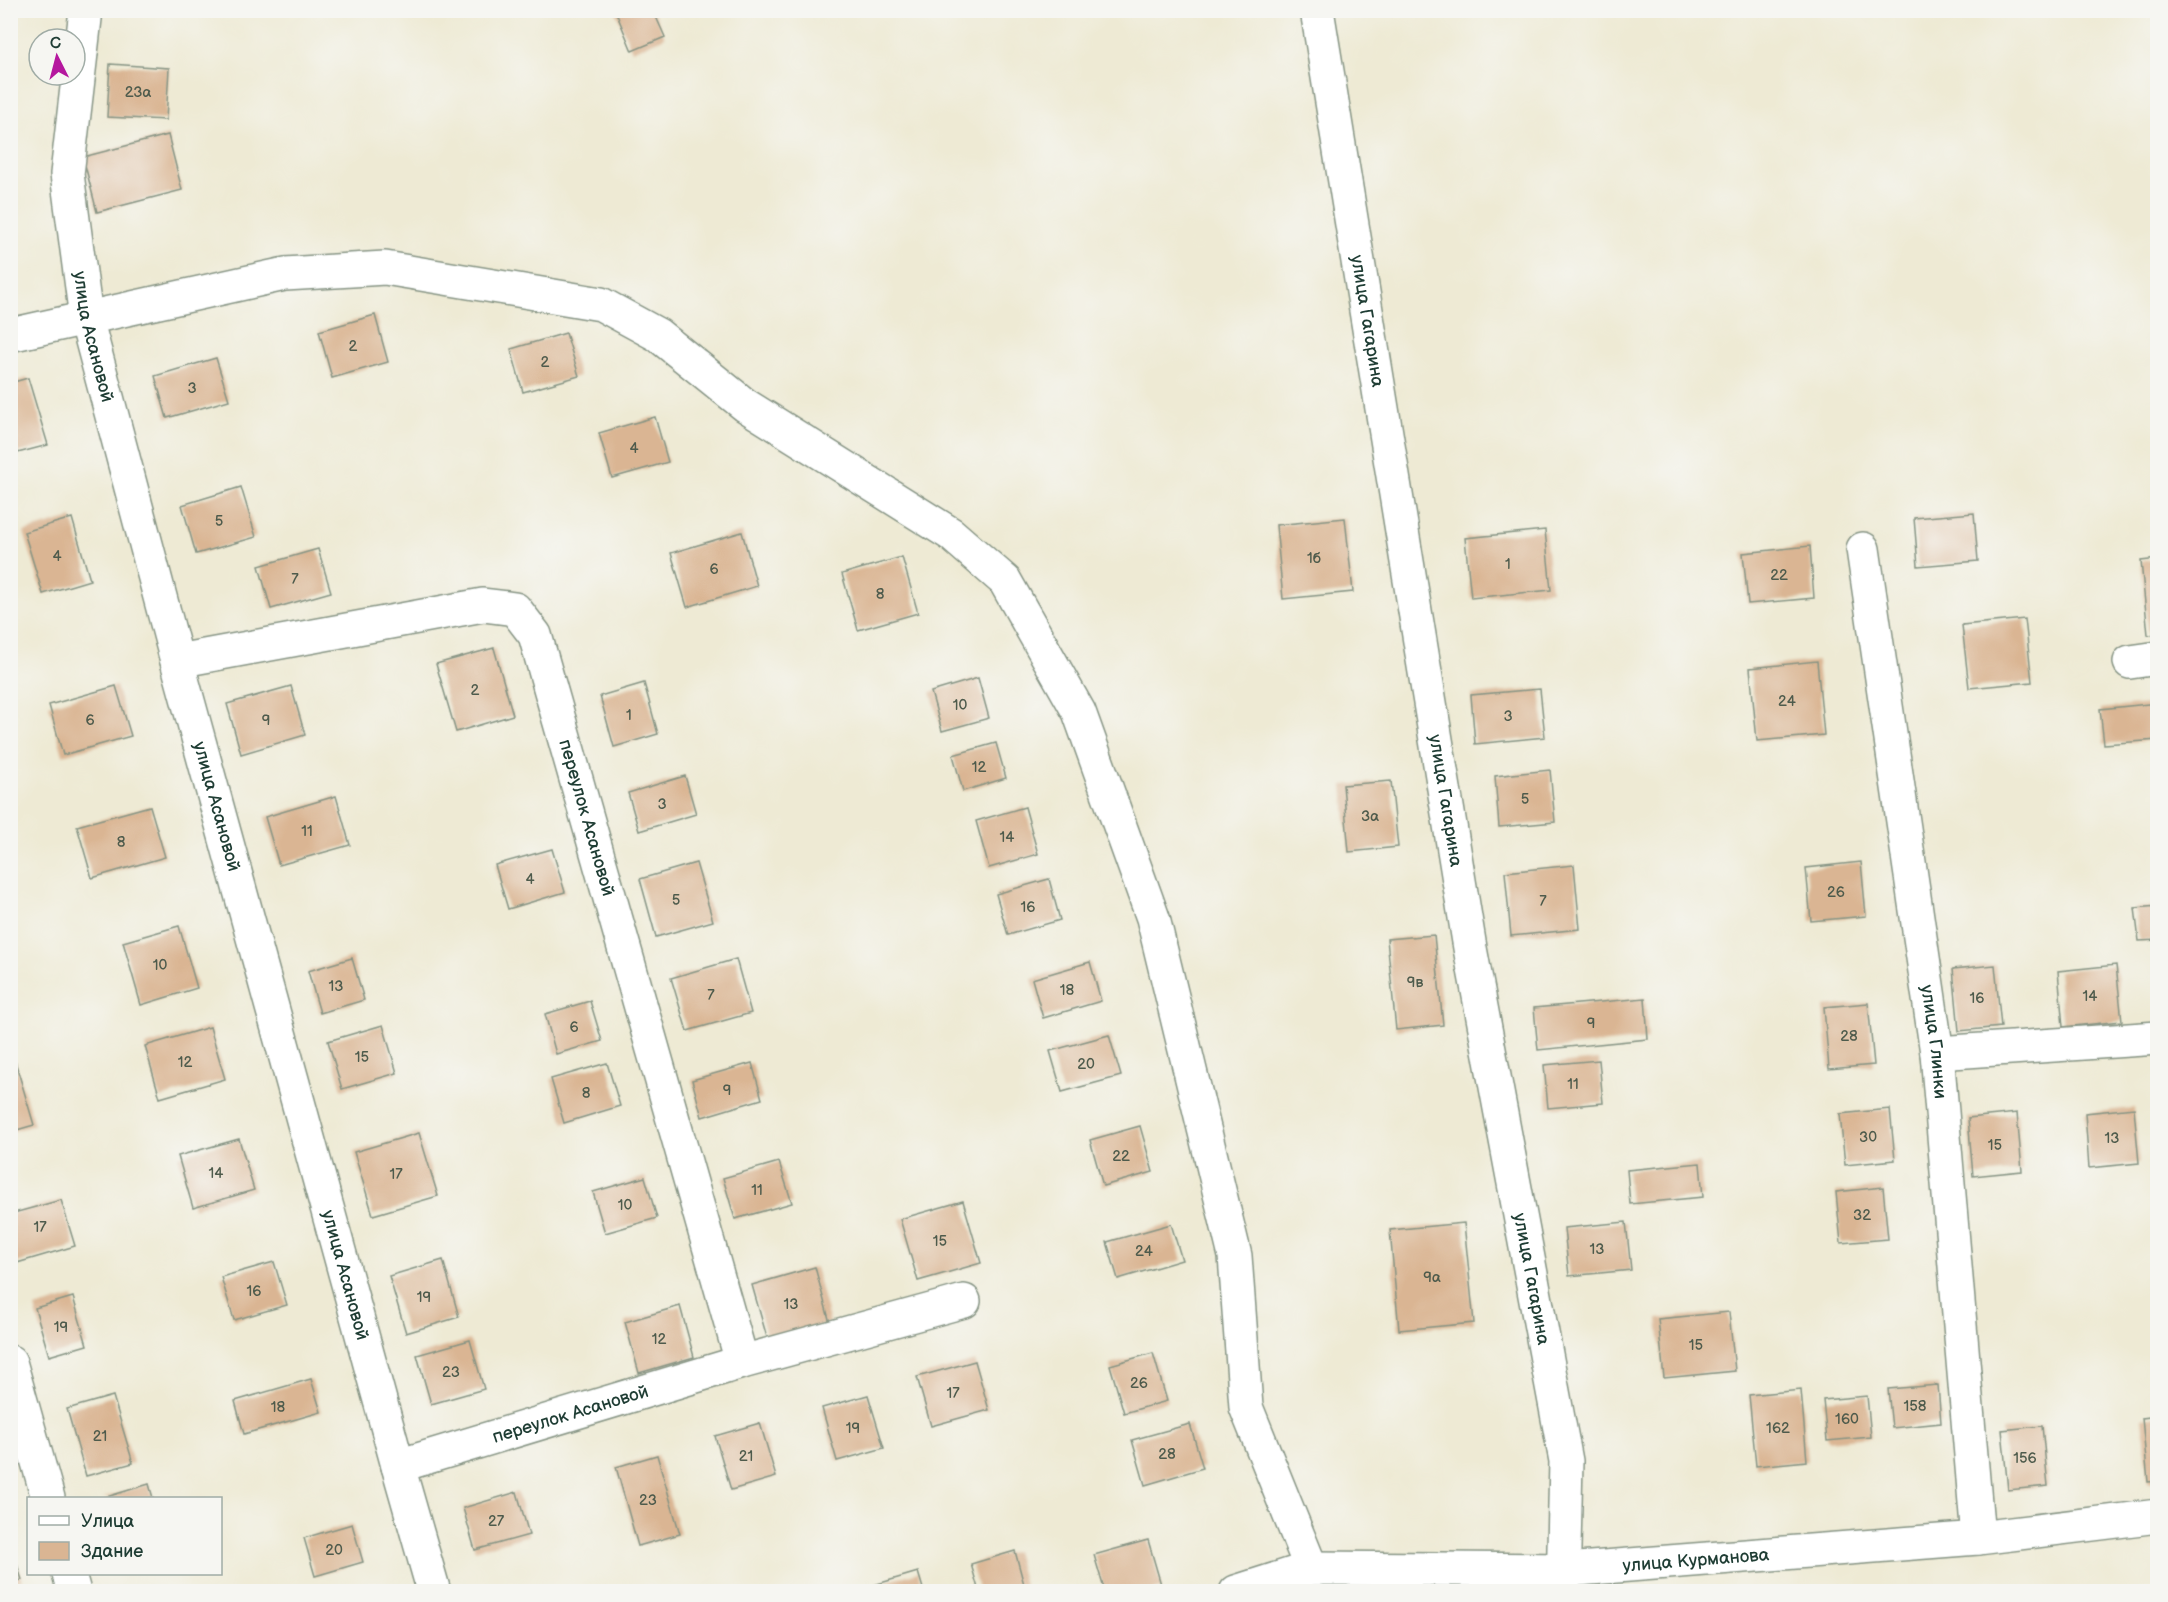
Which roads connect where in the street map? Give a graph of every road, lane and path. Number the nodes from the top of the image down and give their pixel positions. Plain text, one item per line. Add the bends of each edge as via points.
1 (86, 10) edge
2 (1317, 10) edge
3 (86, 318) junction
4 (10, 336) edge
5 (1863, 549) dead end
6 (177, 661) junction
7 (2157, 1038) edge
8 (1937, 1053) junction
9 (964, 1301) dead end
10 (10, 1362) edge
11 (742, 1362) junction
12 (398, 1466) junction
13 (48, 1497) edge
14 (2157, 1516) edge
15 (1978, 1538) junction
16 (1311, 1568) junction
17 (69, 1575) edge
18 (1564, 1581) edge
19 (74, 1592) edge
20 (434, 1592) edge
21 (1236, 1592) edge

1 - 3 street, улица Асановой via 67,174
2 - 18 street, улица Гагарина via 1470,948 1566,1461
3 - 4 street
3 - 6 street, улица Асановой
3 - 16 street via 285,274 385,268 601,304 658,335 746,405 951,534 1005,581 1079,712 1153,918 1234,1256 1246,1407
5 - 8 street, улица Глинки
6 - 11 street, переулок Асановой via 483,605 515,609 535,635
6 - 12 street, улица Асановой
7 - 8 street
8 - 15 street, улица Глинки
9 - 11 street, переулок Асановой
10 - 13 street
11 - 12 street, переулок Асановой
12 - 20 street, улица Асановой
14 - 15 street, улица Курманова
15 - 18 street, улица Курманова
16 - 18 street, улица Курманова
16 - 21 street, улица Курманова
17 - 19 street

